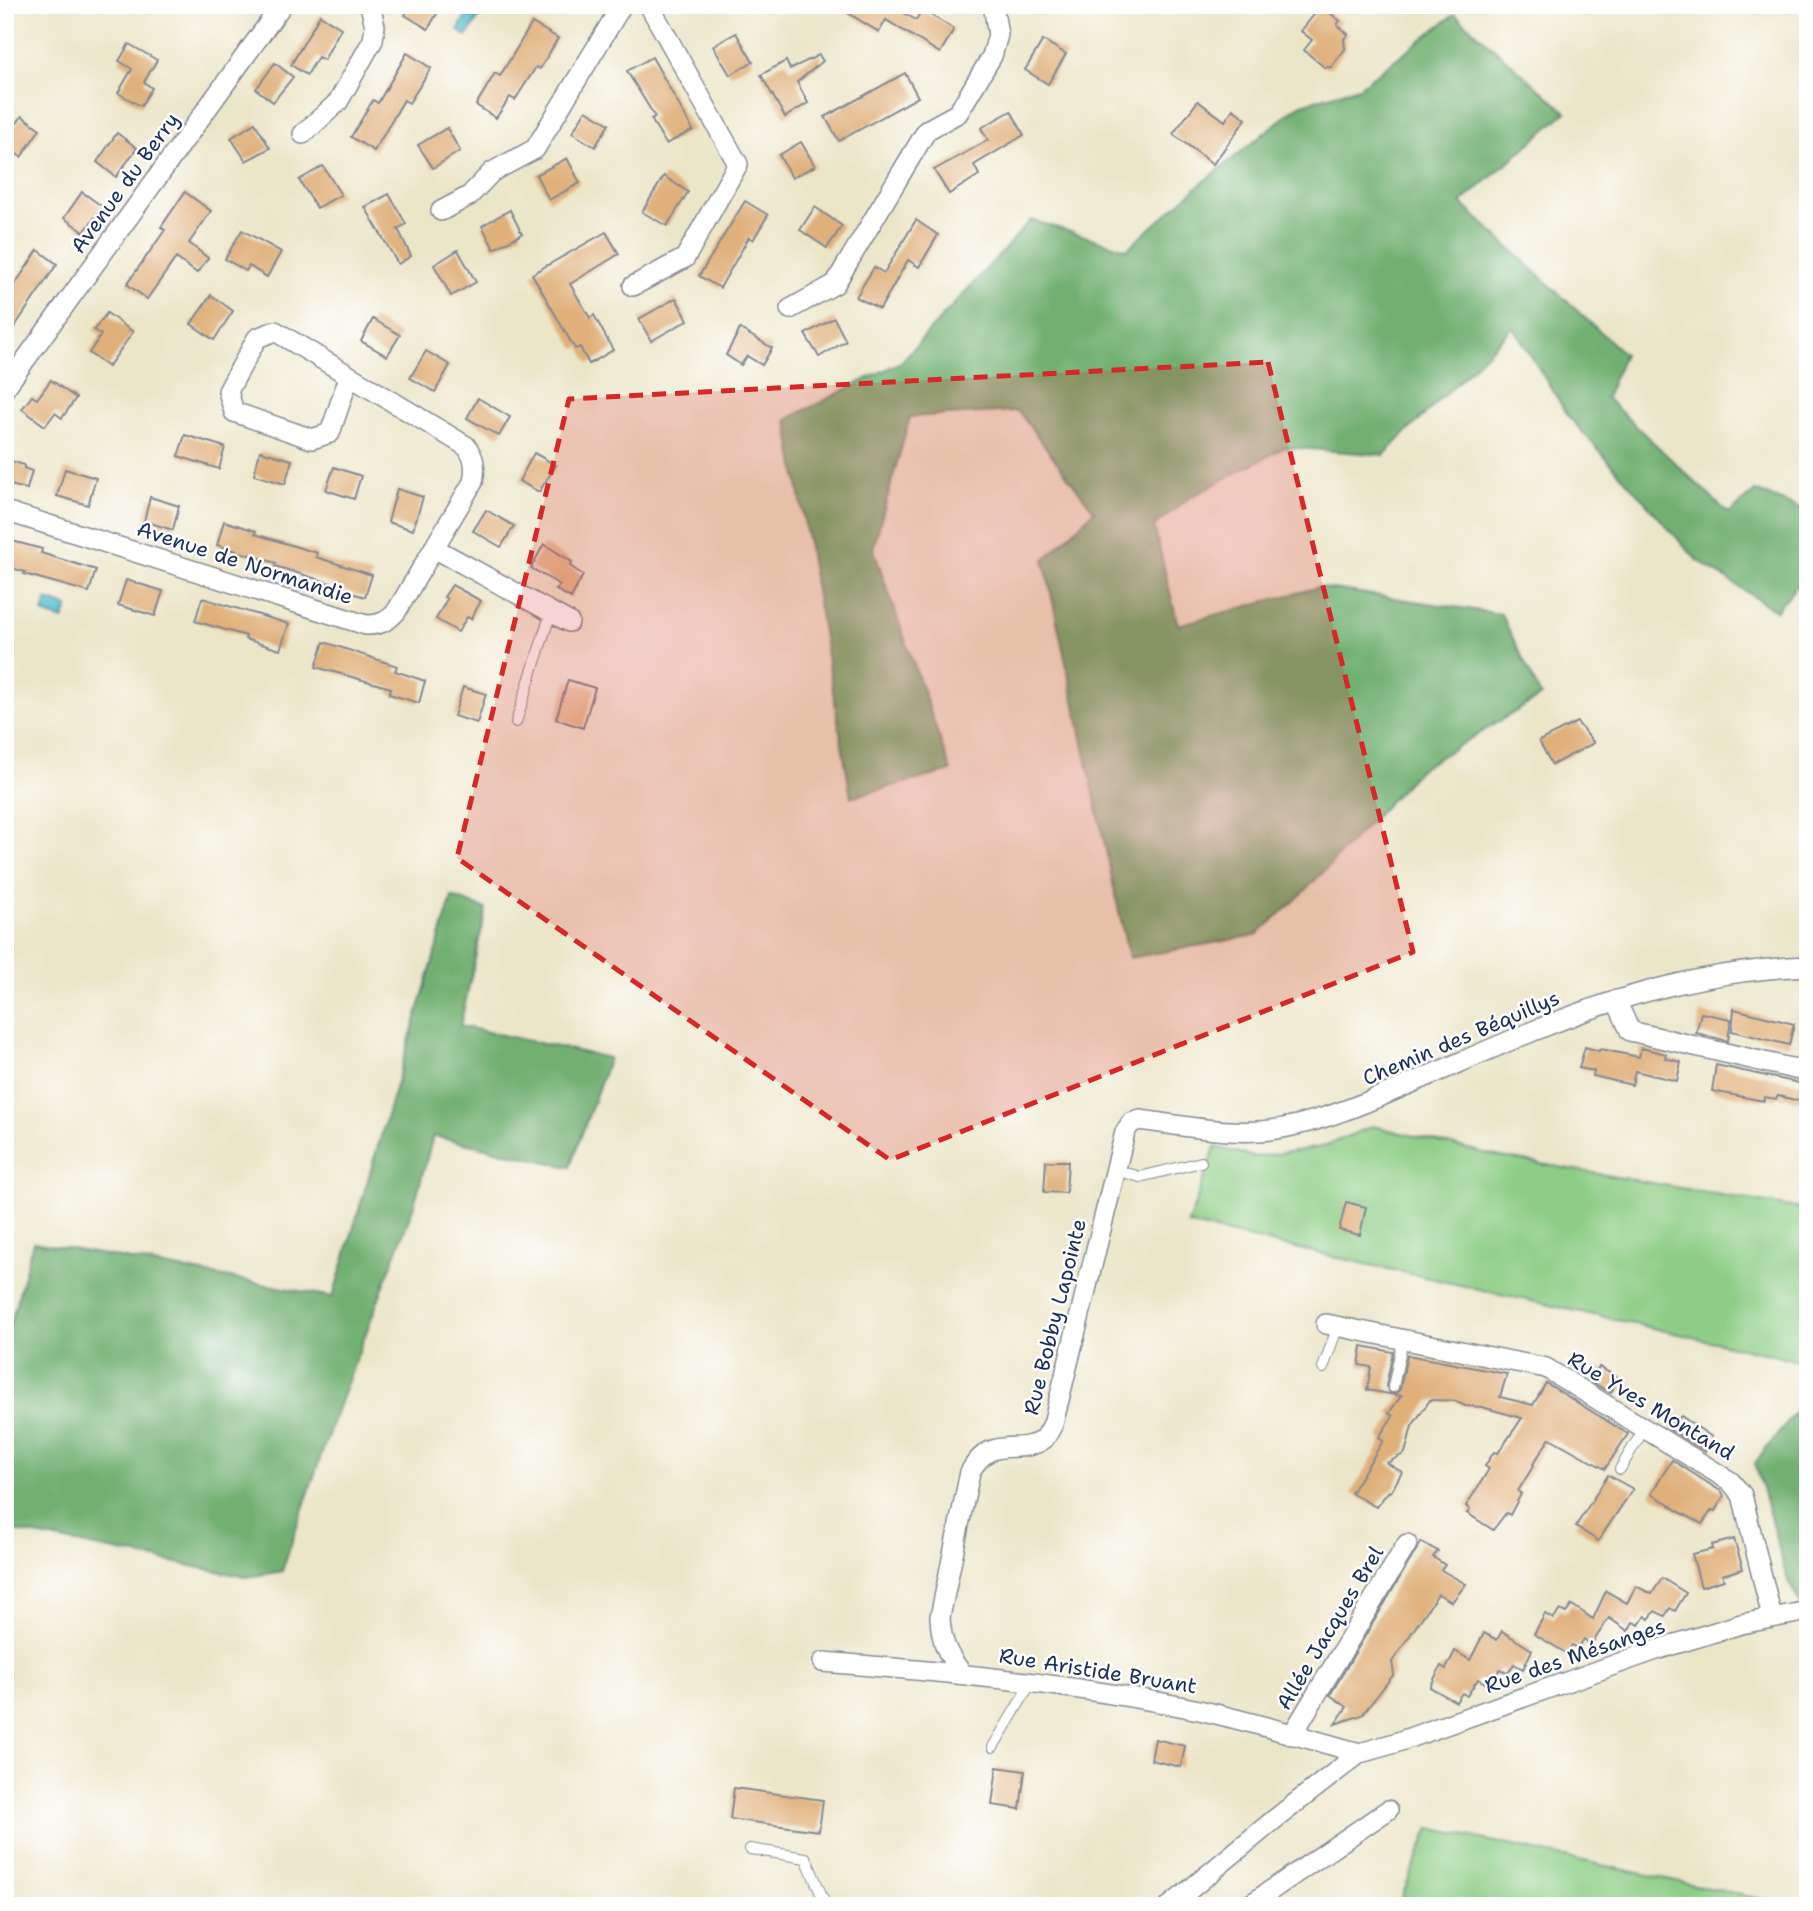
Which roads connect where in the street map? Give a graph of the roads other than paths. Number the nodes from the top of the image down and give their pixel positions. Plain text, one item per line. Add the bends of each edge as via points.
1 (282, 5) edge
2 (370, 5) edge
3 (622, 5) edge
4 (649, 5) edge
5 (993, 5) edge
6 (303, 134) dead end
7 (441, 211) dead end
8 (633, 286) dead end
9 (790, 309) dead end
10 (349, 377) junction
11 (5, 388) edge
12 (5, 510) edge
13 (434, 548) junction
14 (551, 612) junction
15 (569, 622) dead end
16 (516, 722) dead end
17 (1808, 966) edge
18 (1616, 1000) junction
19 (1808, 1072) edge
20 (1131, 1123) joint
21 (1201, 1161) dead end
22 (1116, 1170) junction
23 (1332, 1325) joint
24 (1403, 1339) junction
25 (1323, 1368) dead end
26 (1393, 1387) dead end
27 (1644, 1429) junction
28 (1620, 1469) dead end
29 (1407, 1544) dead end
30 (1808, 1611) edge
31 (1772, 1617) junction
32 (824, 1662) dead end
33 (962, 1673) junction
34 (1031, 1683) junction
35 (1292, 1735) junction
36 (993, 1747) dead end
37 (1360, 1754) junction
38 (1388, 1810) dead end
39 (750, 1849) dead end
40 (826, 1906) edge
41 (1170, 1906) edge
42 (1248, 1906) edge

1 - 11 street, Avenue du Berry
2 - 6 street via 373,40 338,102
3 - 7 street via 535,149 492,172 469,195
4 - 8 street via 738,164 685,258
5 - 9 street via 998,35 992,55 958,113 927,130 835,284
10 - 10 street via 275,331 257,338 228,391 234,412 312,439 330,433
10 - 13 street, Avenue de Normandie via 466,446 473,456 473,482
12 - 13 street, Avenue de Normandie via 366,625 389,620
13 - 14 street
14 - 15 street
14 - 16 lane
17 - 18 street, Chemin des Béquillys via 1672,985
18 - 19 street via 1630,1031
18 - 20 street, Chemin des Béquillys via 1330,1117 1280,1129 1231,1131 1140,1120
20 - 22 street, Rue Bobby Lapointe
21 - 22 lane via 1140,1177
22 - 33 street, Rue Bobby Lapointe via 1053,1424 1045,1438 989,1451 971,1472 940,1617 947,1656
23 - 24 street, Rue Yves Montand
23 - 25 lane
24 - 26 lane
24 - 27 street, Rue Yves Montand via 1546,1368
27 - 28 lane
27 - 31 street, Rue Yves Montand via 1730,1481 1742,1495
29 - 35 street, Allée Jacques Brel
30 - 31 street, Rue des Mésanges
31 - 37 street, Rue des Mésanges via 1656,1650
32 - 33 street, Rue Aristide Bruant
33 - 34 street, Rue Aristide Bruant
34 - 35 street, Rue Aristide Bruant via 1197,1710
34 - 36 lane
35 - 37 street, Rue Aristide Bruant
37 - 41 street
38 - 42 street
39 - 40 lane via 806,1858

